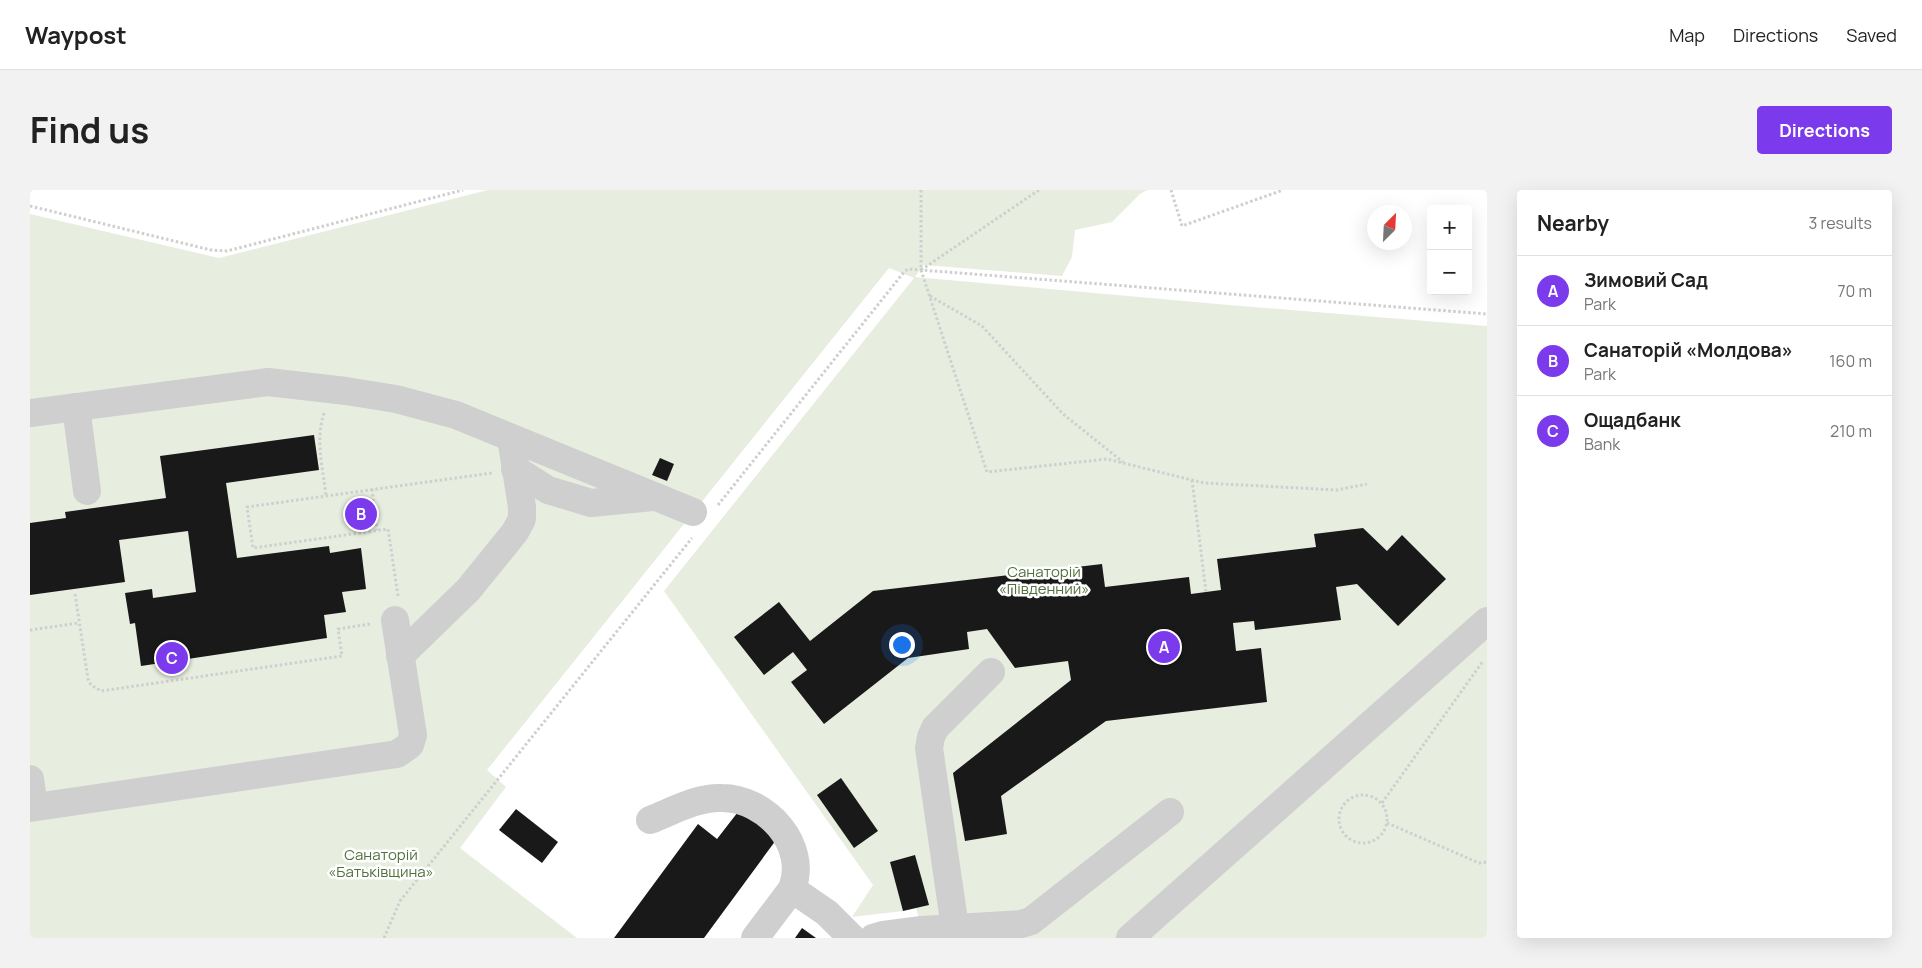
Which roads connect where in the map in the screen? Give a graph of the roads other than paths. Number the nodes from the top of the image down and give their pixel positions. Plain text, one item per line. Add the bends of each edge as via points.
1 (76, 407) junction
2 (30, 413) edge
3 (511, 438) junction
4 (515, 469) junction
5 (87, 491) dead end
6 (660, 498) junction
7 (700, 520) road end
8 (394, 620) road end
9 (1487, 621) edge
10 (400, 656) junction
11 (991, 672) dead end
12 (30, 779) edge
13 (32, 808) edge
14 (1170, 812) dead end
15 (650, 820) dead end
16 (792, 889) junction
17 (955, 928) junction
18 (755, 938) edge
19 (852, 938) edge
20 (873, 938) edge
21 (1130, 938) edge

1 - 2 lane
1 - 3 lane via 268,382 396,399 456,415
1 - 5 lane
3 - 4 lane
3 - 6 lane
4 - 6 lane via 548,490 591,503
4 - 10 lane via 522,520 515,532 468,590
6 - 7 lane
8 - 10 lane
9 - 21 lane
10 - 13 lane via 413,735 410,745 397,754
11 - 17 lane via 935,728 929,748
12 - 13 lane
14 - 17 lane via 1032,921
15 - 16 lane via 699,799 749,802 781,825 788,839 796,860 797,877
16 - 18 lane
16 - 19 lane via 827,913
17 - 20 lane via 892,933

